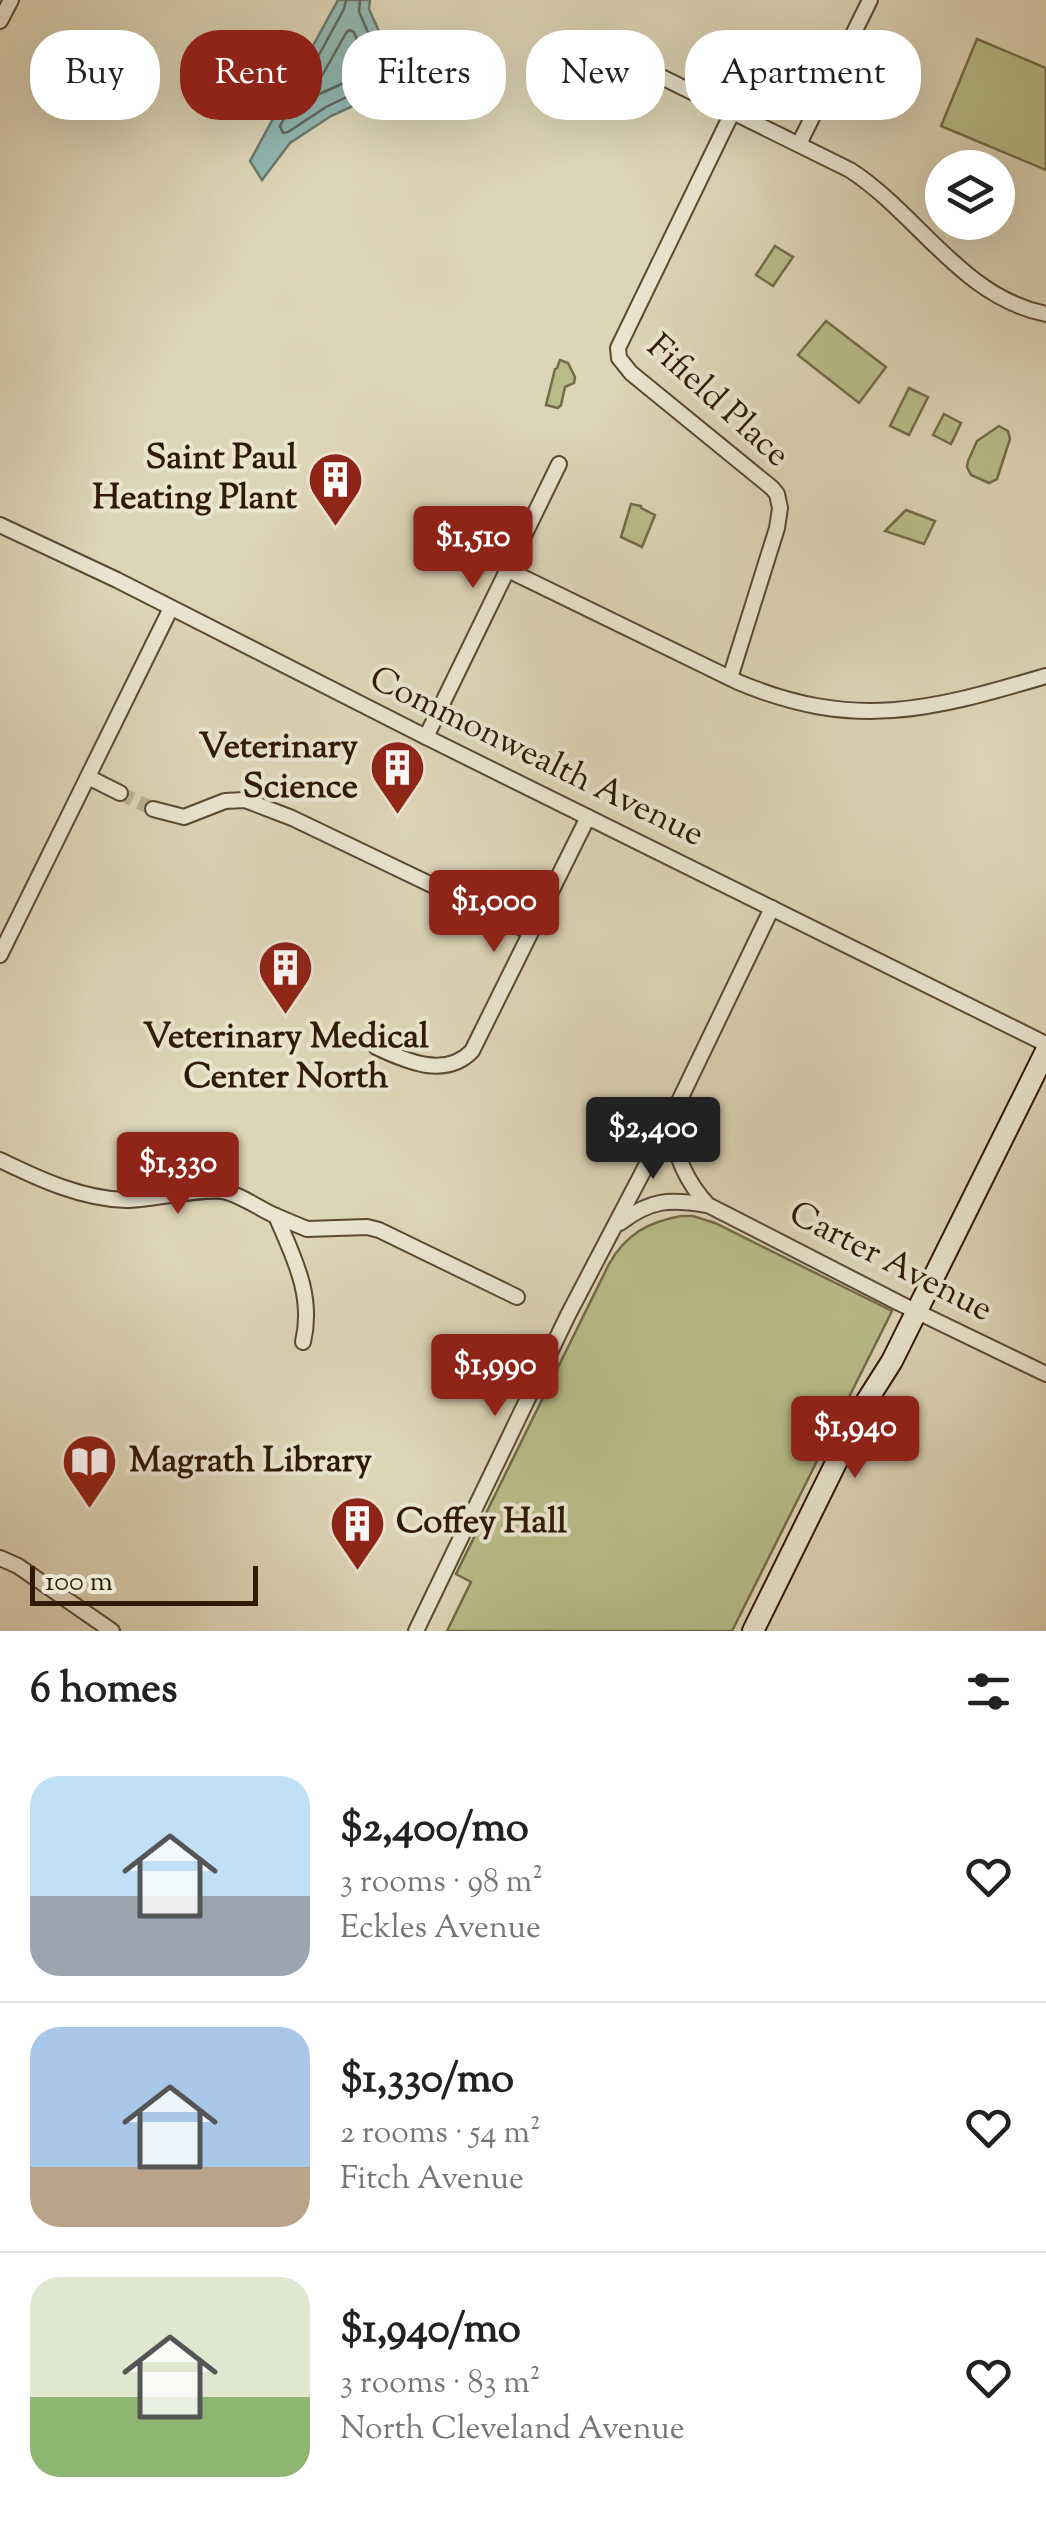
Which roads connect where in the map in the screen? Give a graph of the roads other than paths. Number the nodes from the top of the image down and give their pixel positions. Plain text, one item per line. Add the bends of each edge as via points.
1 (11, 0) edge
2 (870, 0) edge
3 (0, 21) edge
4 (729, 120) edge
5 (750, 120) edge
6 (799, 144) junction
7 (1046, 314) edge
8 (559, 464) dead end
9 (0, 525) edge
10 (508, 570) junction
11 (172, 608) junction
12 (1046, 676) edge
13 (730, 678) junction
14 (426, 737) junction
15 (88, 777) junction
16 (120, 793) tunnel mouth
17 (153, 809) tunnel mouth
18 (588, 817) junction
19 (772, 908) junction
20 (530, 932) junction
21 (0, 955) edge
22 (376, 1047) dead end
23 (1046, 1048) edge
24 (670, 1120) junction
25 (0, 1160) edge
26 (708, 1205) junction
27 (276, 1216) junction
28 (614, 1227) junction
29 (517, 1297) dead end
30 (917, 1311) junction
31 (303, 1342) dead end
32 (1046, 1374) edge
33 (0, 1558) edge
34 (112, 1631) edge
35 (416, 1631) edge
36 (753, 1631) edge

1 - 3 street
2 - 6 street
4 - 13 street, Fifield Place via 619,343 631,374 777,494 776,528
5 - 6 street
6 - 7 street via 878,190 985,288
8 - 10 street
9 - 11 street, Commonwealth Avenue
10 - 13 street
10 - 14 street
11 - 14 street, Commonwealth Avenue
11 - 15 street
12 - 13 street via 948,704 884,711 793,701
14 - 18 street, Commonwealth Avenue
15 - 16 street
15 - 21 street
17 - 20 street via 184,817 245,800
18 - 19 street, Commonwealth Avenue
18 - 20 street
19 - 23 street, Commonwealth Avenue
19 - 24 street
20 - 22 street via 464,1059 427,1066
23 - 30 main road
24 - 26 street via 682,1166
24 - 28 street
25 - 27 street via 98,1197 224,1190
26 - 28 street, Carter Avenue via 675,1200 647,1206
26 - 30 street, Carter Avenue
27 - 29 street via 308,1229 379,1230
27 - 31 street via 308,1306
28 - 35 street
30 - 32 street, Carter Avenue
30 - 36 main road
33 - 34 street

